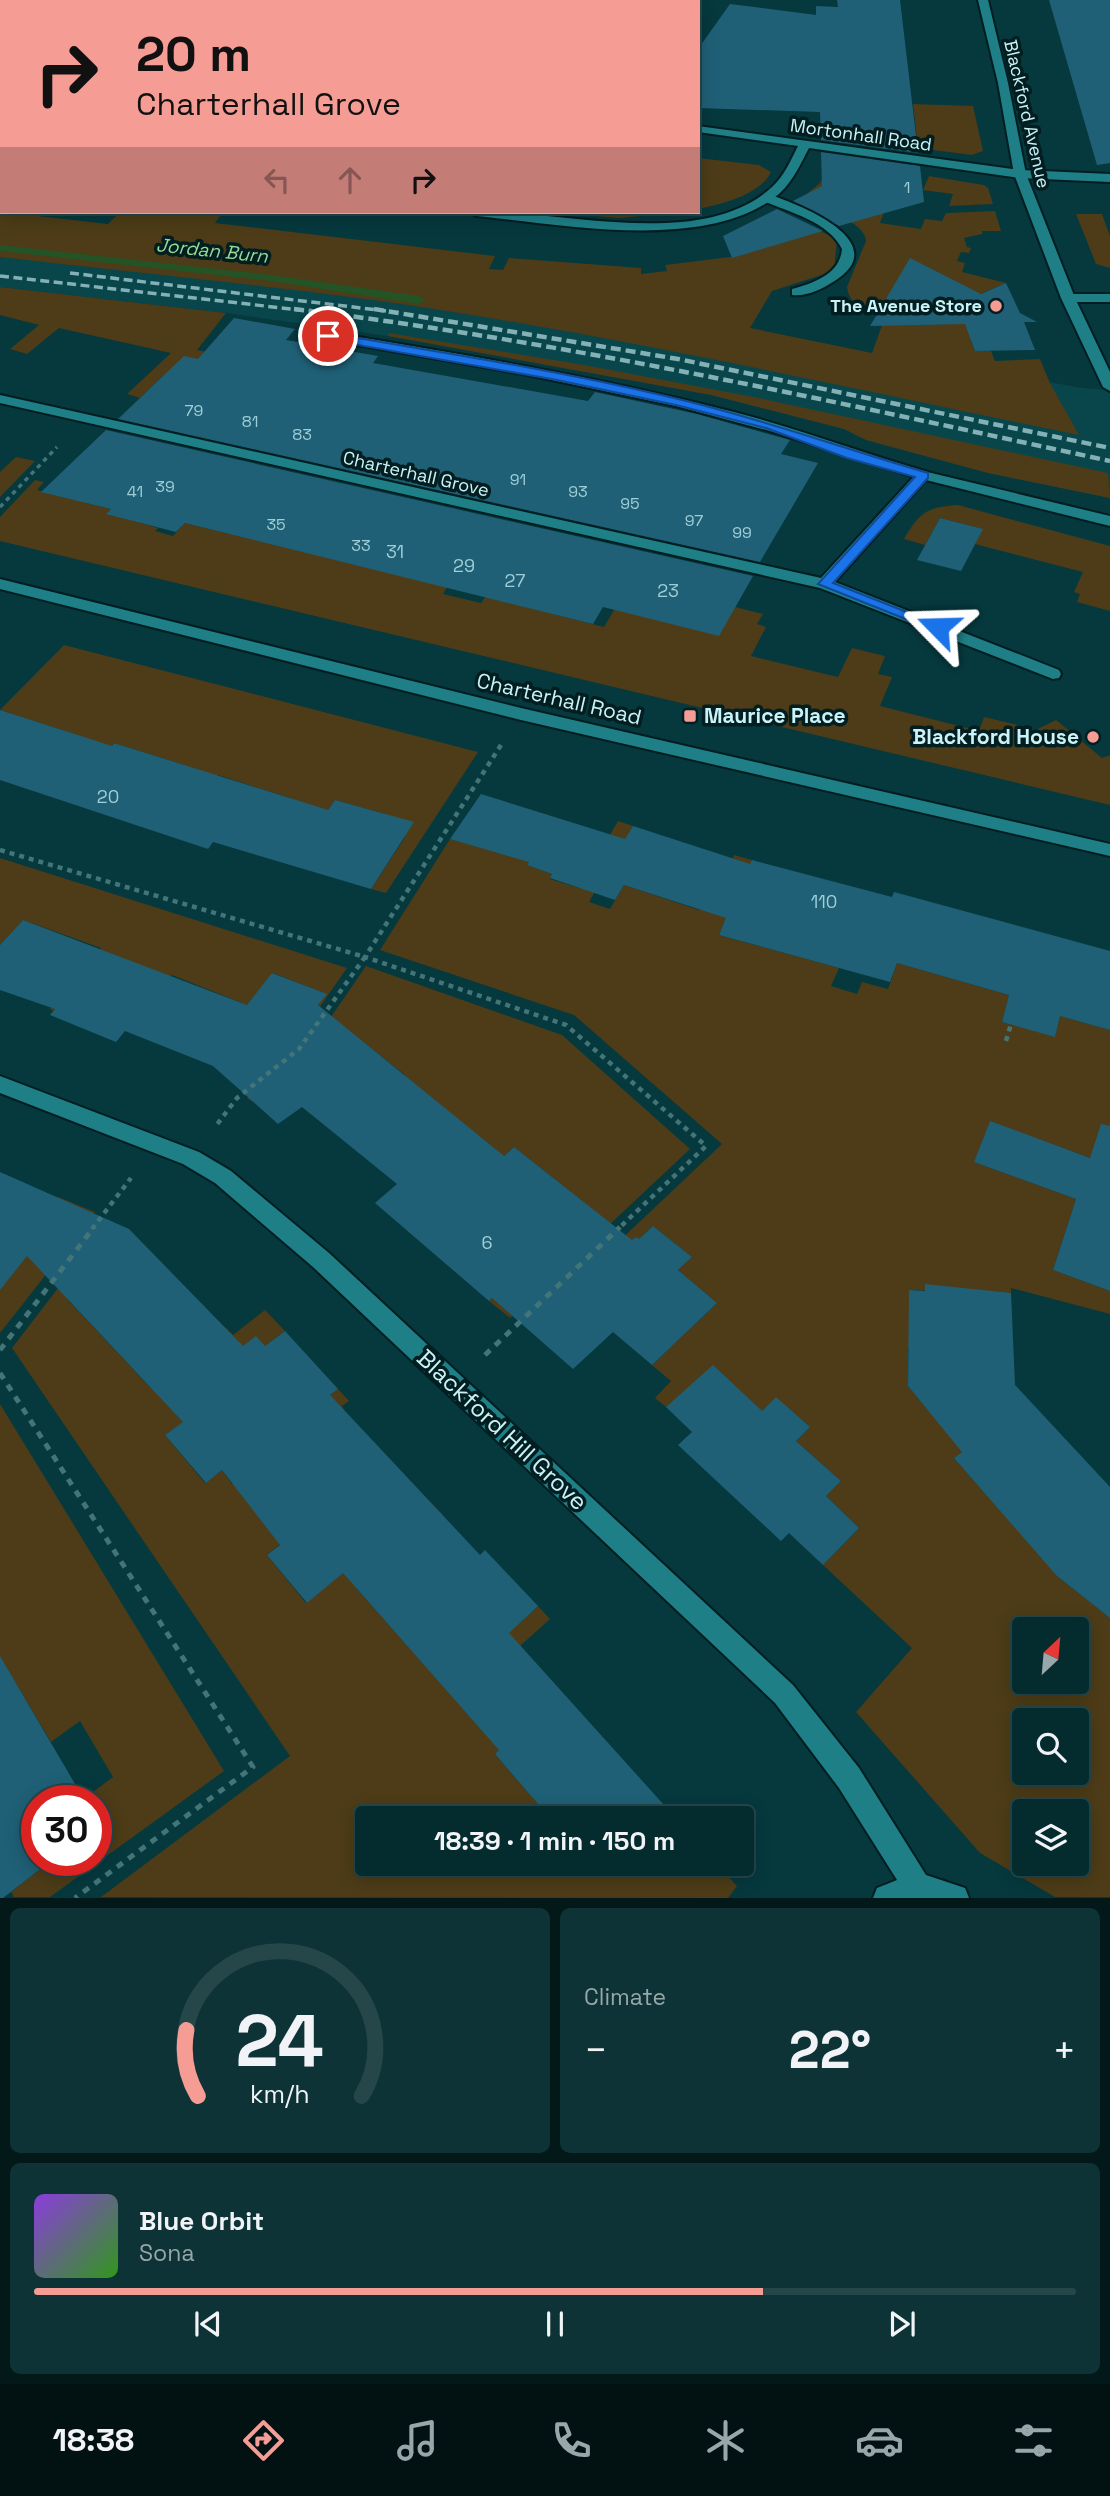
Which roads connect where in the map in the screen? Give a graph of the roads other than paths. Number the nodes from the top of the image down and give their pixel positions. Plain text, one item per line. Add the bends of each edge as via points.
1 (983, 0) edge
2 (700, 129) edge
3 (805, 145) junction
4 (1020, 174) junction
5 (1110, 178) edge
6 (767, 198) junction
7 (494, 214) edge
8 (797, 292) dead end
9 (1068, 298) junction
10 (1110, 298) edge
11 (328, 336) dead end
12 (1110, 387) edge
13 (0, 399) edge
14 (923, 475) junction
15 (1110, 521) edge
16 (0, 584) edge
17 (825, 584) junction
18 (1053, 674) dead end
19 (1110, 850) edge
20 (0, 1084) edge
21 (917, 1886) junction
22 (887, 1898) edge
23 (955, 1898) edge

1 - 4 street, Blackford Avenue
2 - 3 street, Mortonhall Road
3 - 4 street, Mortonhall Road
3 - 6 street via 784,181
4 - 5 street, Mortonhall Road
4 - 9 street, Blackford Avenue
6 - 7 street via 724,215 648,227
6 - 8 street via 831,227 848,248 847,263 835,278
9 - 10 street
9 - 12 street, Blackford Avenue
11 - 14 street via 666,399 770,426
13 - 17 street, Charterhall Grove
14 - 15 street
14 - 17 street
16 - 19 street, Charterhall Road via 521,714
17 - 18 street, Charterhall Grove
20 - 21 street, Blackford Hill Grove via 191,1158 223,1177 283,1227 784,1694 849,1778
21 - 22 street
21 - 23 street

